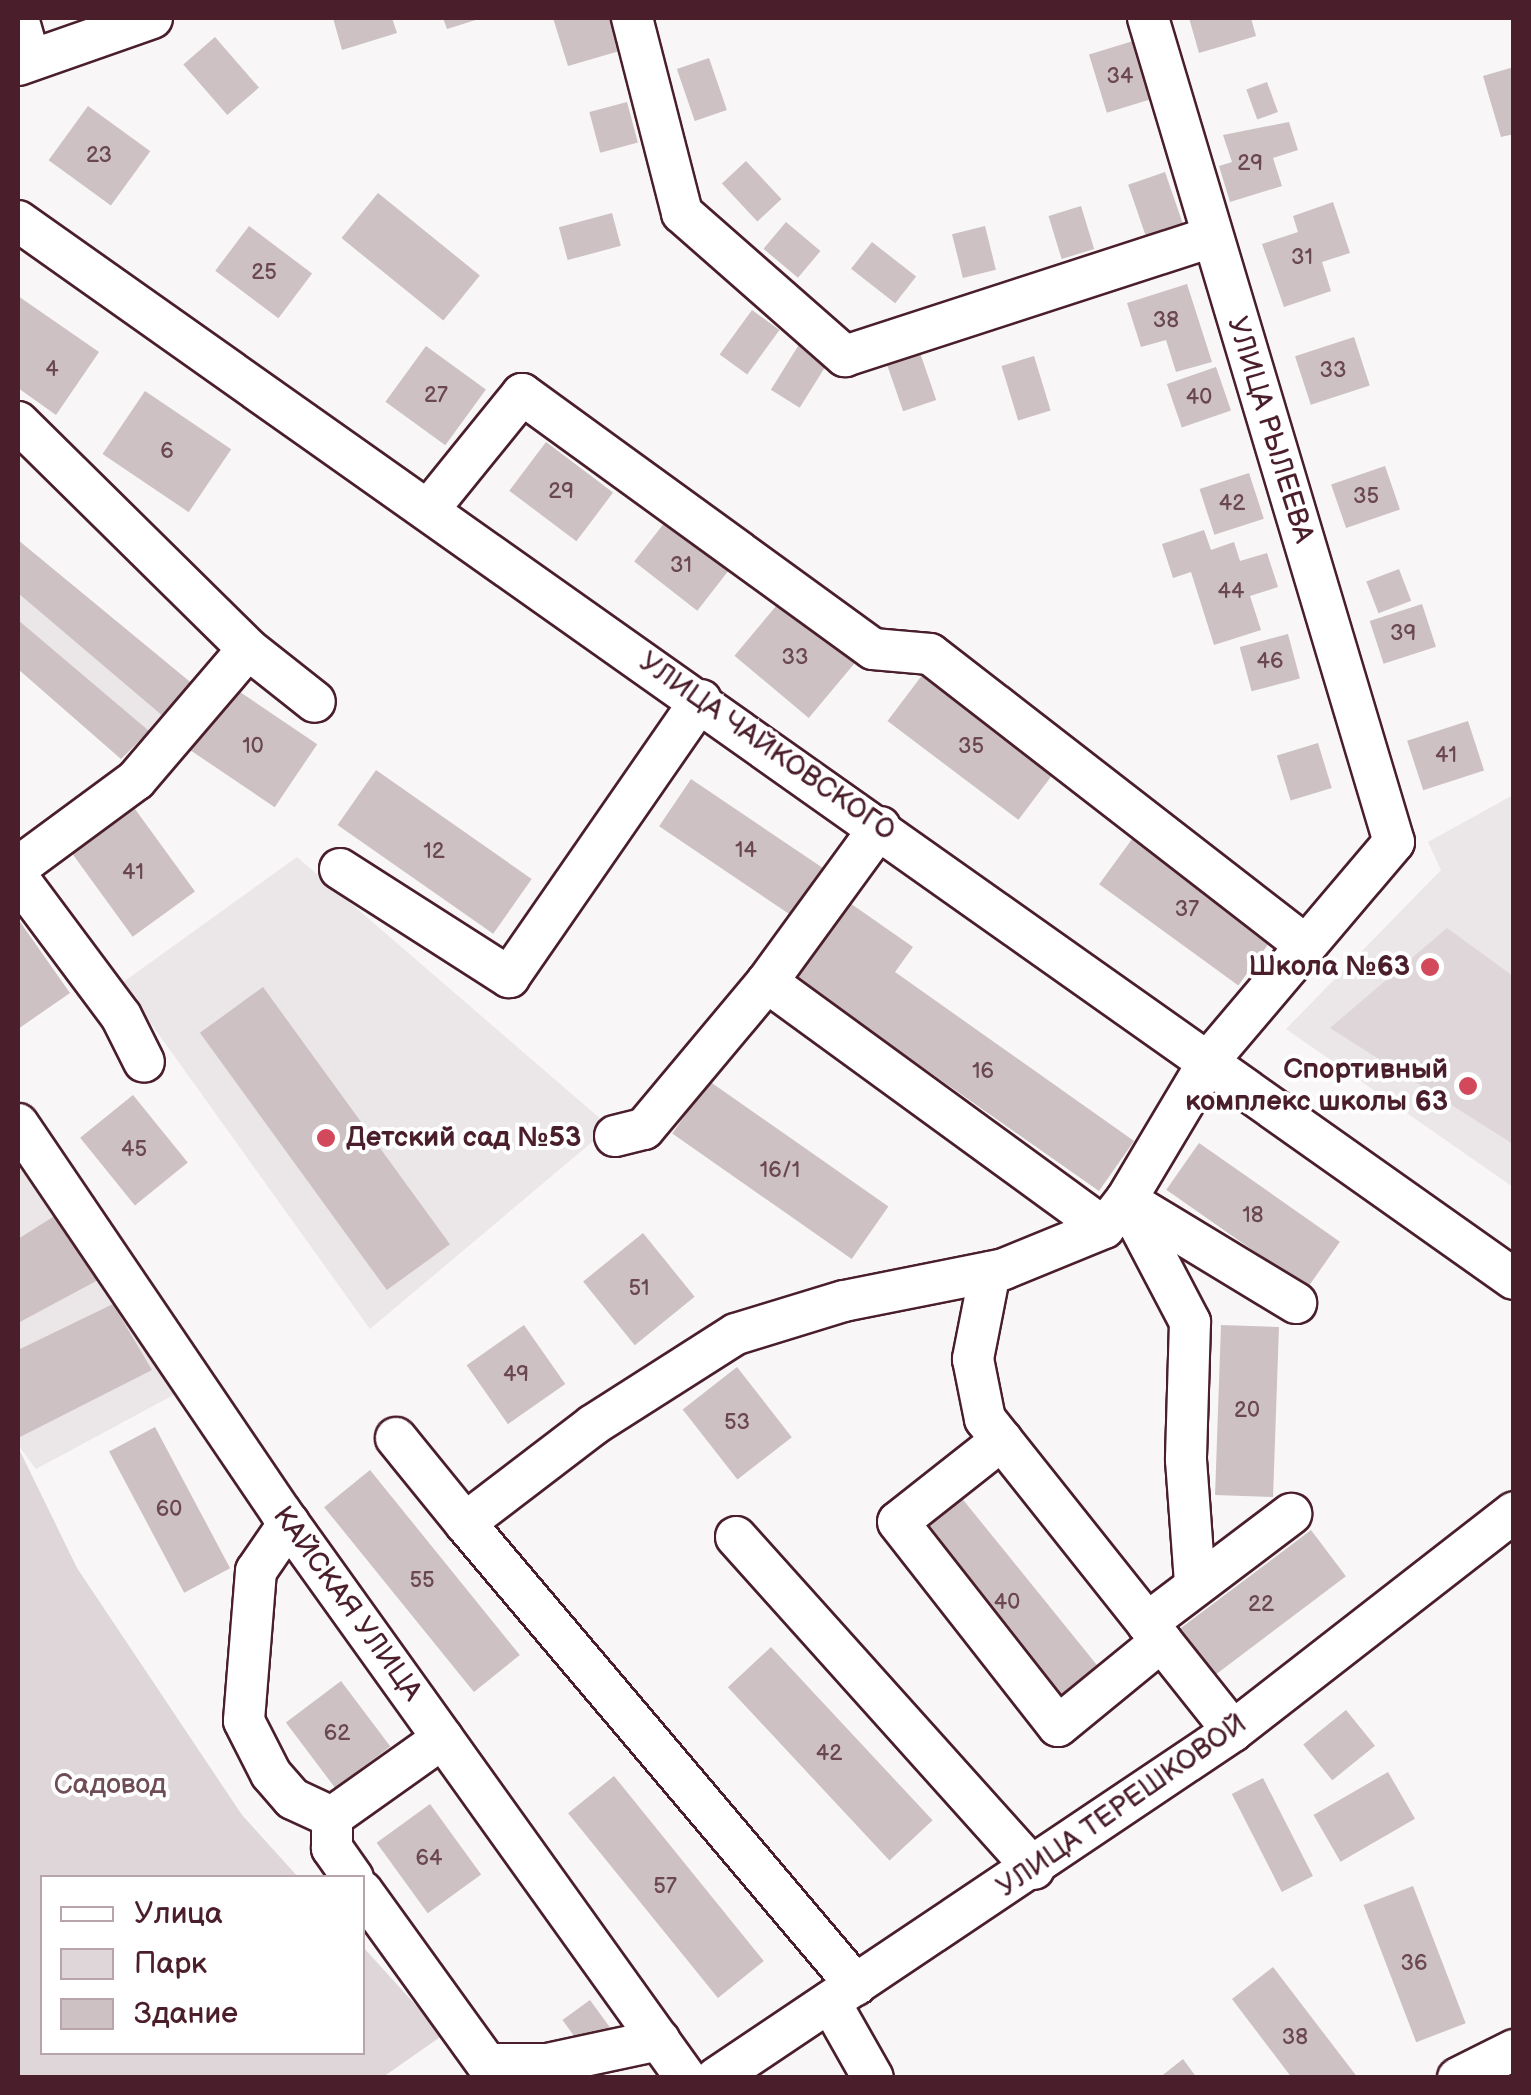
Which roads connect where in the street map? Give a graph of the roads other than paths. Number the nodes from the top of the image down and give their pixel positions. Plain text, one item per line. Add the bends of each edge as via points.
1 (18, 18) edge
2 (152, 18) edge
3 (632, 18) edge
4 (1148, 18) edge
5 (23, 61) edge
6 (18, 221) edge
7 (1212, 237) junction
8 (18, 422) edge
9 (428, 509) junction
10 (248, 649) junction
11 (701, 700) junction
12 (315, 702) dead end
13 (880, 827) junction
14 (18, 868) edge
15 (340, 869) dead end
16 (18, 878) edge
17 (1303, 943) junction
18 (767, 982) junction
19 (1210, 1059) junction
20 (144, 1062) dead end
21 (18, 1124) edge
22 (615, 1136) dead end
23 (1115, 1214) junction
24 (990, 1272) junction
25 (1513, 1278) edge
26 (1296, 1304) dead end
27 (396, 1438) dead end
28 (1002, 1440) junction
29 (1514, 1512) edge
30 (1291, 1514) dead end
31 (465, 1522) junction
32 (288, 1524) junction
33 (736, 1536) dead end
34 (1195, 1584) junction
35 (1154, 1632) junction
36 (1232, 1731) junction
37 (442, 1738) junction
38 (332, 1817) junction
39 (1034, 1868) junction
40 (351, 1875) edge
41 (365, 1896) edge
42 (843, 1994) junction
43 (660, 2040) junction
44 (1514, 2050) edge
45 (477, 2071) edge
46 (686, 2078) edge
47 (716, 2078) edge
48 (874, 2078) edge
49 (1458, 2078) edge

1 - 5 street
2 - 5 street
3 - 7 street via 682,213 845,356
4 - 7 street, УЛИЦА РЫЛЕЕВА
6 - 9 street, УЛИЦА ЧАЙКОВСКОГО
7 - 17 street, УЛИЦА РЫЛЕЕВА via 1394,842
8 - 10 street
9 - 11 street, УЛИЦА ЧАЙКОВСКОГО
9 - 17 street via 522,394 873,649 930,654
10 - 12 street
10 - 14 street via 136,780
11 - 13 street, УЛИЦА ЧАЙКОВСКОГО
11 - 15 street via 509,977
13 - 18 street
13 - 19 street, УЛИЦА ЧАЙКОВСКОГО
16 - 20 street via 121,1016
17 - 19 street
18 - 22 street via 644,1128
18 - 23 street
19 - 23 street
19 - 25 street, УЛИЦА ЧАЙКОВСКОГО
21 - 32 street, КАЙСКАЯ УЛИЦА
23 - 24 street
23 - 26 street
23 - 34 street via 1190,1322 1186,1460
24 - 28 street via 973,1359 986,1419
24 - 31 street via 844,1301 736,1334 593,1425
27 - 31 street
28 - 35 street
28 - 35 street via 898,1522 1058,1726
29 - 36 street, УЛИЦА ТЕРЕШКОВОЙ
30 - 34 street
31 - 42 street
32 - 37 street, КАЙСКАЯ УЛИЦА
32 - 38 street via 256,1571 244,1721 271,1774 293,1798
33 - 39 street
34 - 35 street
35 - 36 street
36 - 39 street, УЛИЦА ТЕРЕШКОВОЙ
37 - 38 street
37 - 43 street, КАЙСКАЯ УЛИЦА
38 - 40 street via 332,1848
39 - 42 street, УЛИЦА ТЕРЕШКОВОЙ
41 - 45 street
42 - 47 street, УЛИЦА ТЕРЕШКОВОЙ
42 - 48 street
43 - 45 street
43 - 46 street, КАЙСКАЯ УЛИЦА
44 - 49 street

